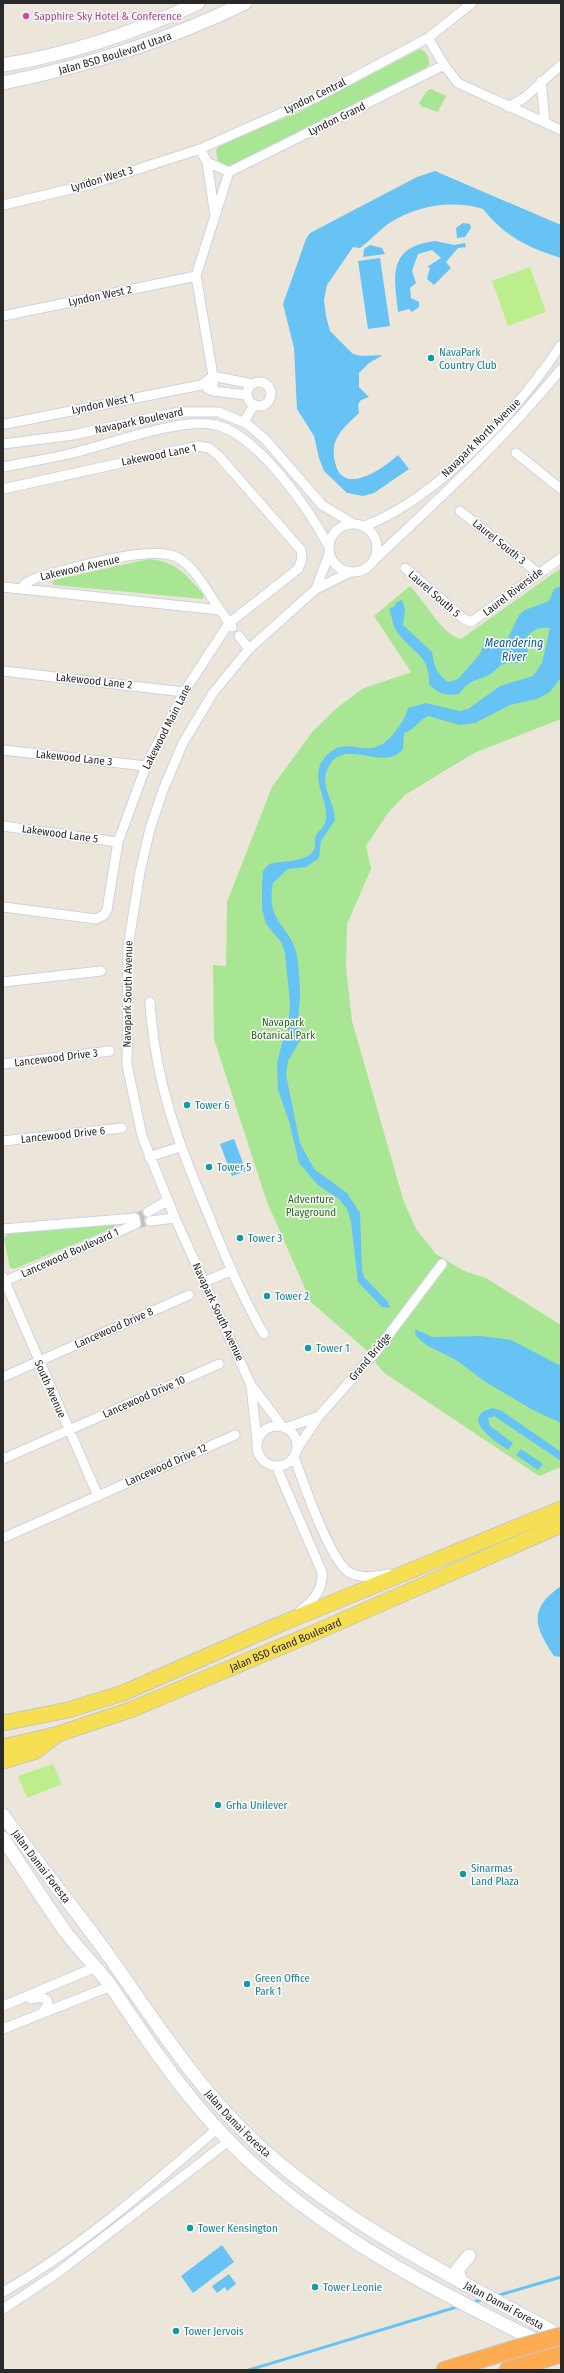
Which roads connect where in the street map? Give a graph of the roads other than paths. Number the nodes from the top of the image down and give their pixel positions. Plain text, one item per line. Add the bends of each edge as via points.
1 (198, 3) edge
2 (245, 3) edge
3 (472, 3) edge
4 (428, 38) junction
5 (3, 65) edge
6 (444, 65) junction
7 (561, 65) edge
8 (541, 81) junction
9 (3, 83) edge
10 (508, 106) junction
11 (545, 122) junction
12 (561, 130) edge
13 (200, 149) junction
14 (207, 162) junction
15 (229, 172) junction
16 (3, 205) edge
17 (215, 216) junction
18 (196, 276) junction
19 (3, 316) edge
20 (561, 345) edge
21 (561, 369) edge
22 (213, 376) junction
23 (534, 382) junction
24 (201, 384) junction
25 (252, 384) junction
26 (544, 390) junction
27 (213, 391) junction
28 (247, 395) junction
29 (254, 405) junction
30 (244, 422) junction
31 (6, 424) dead end
32 (73, 435) junction
33 (47, 440) junction
34 (3, 444) edge
35 (76, 452) junction
36 (516, 453) dead end
37 (50, 457) junction
38 (3, 467) edge
39 (3, 489) edge
40 (561, 489) edge
41 (460, 511) dead end
42 (352, 523) junction
43 (365, 526) junction
44 (329, 550) junction
45 (561, 558) edge
46 (374, 560) junction
47 (405, 568) dead end
48 (298, 569) joint
49 (350, 572) junction
50 (538, 573) junction
51 (3, 587) edge
52 (21, 589) junction
53 (316, 589) junction
54 (220, 610) junction
55 (464, 619) joint
56 (231, 625) junction
57 (239, 636) dead end
58 (249, 649) junction
59 (3, 671) edge
60 (184, 692) junction
61 (3, 750) edge
62 (146, 766) junction
63 (3, 826) edge
64 (118, 842) junction
65 (3, 906) edge
66 (101, 971) dead end
67 (3, 982) edge
68 (150, 1002) dead end
69 (110, 1051) dead end
70 (3, 1064) edge
71 (122, 1128) dead end
72 (3, 1141) edge
73 (180, 1147) junction
74 (149, 1157) junction
75 (167, 1201) junction
76 (175, 1218) junction
77 (3, 1229) edge
78 (442, 1264) dead end
79 (232, 1270) junction
80 (3, 1280) edge
81 (204, 1282) junction
82 (189, 1295) dead end
83 (264, 1334) dead end
84 (38, 1362) junction
85 (219, 1364) dead end
86 (3, 1377) edge
87 (251, 1385) junction
88 (319, 1416) junction
89 (284, 1427) junction
90 (68, 1430) junction
91 (235, 1434) dead end
92 (257, 1444) junction
93 (296, 1453) junction
94 (3, 1459) edge
95 (276, 1466) junction
96 (98, 1496) junction
97 (311, 1501) junction
98 (295, 1509) junction
99 (561, 1509) edge
100 (551, 1523) edge
101 (323, 1531) junction
102 (3, 1538) edge
103 (307, 1538) junction
104 (427, 1563) junction
105 (278, 1625) junction
106 (3, 1723) edge
107 (55, 1735) junction
108 (3, 1747) edge
109 (3, 1761) edge
110 (3, 1815) edge
111 (3, 1838) edge
112 (96, 1967) junction
113 (111, 1986) junction
114 (16, 2001) junction
115 (3, 2006) edge
116 (42, 2013) junction
117 (3, 2029) edge
118 (218, 2128) junction
119 (230, 2140) junction
120 (177, 2164) junction
121 (185, 2174) junction
122 (469, 2256) dead end
123 (461, 2282) junction
124 (3, 2292) edge
125 (3, 2309) edge
126 (561, 2336) edge
127 (561, 2354) edge
128 (445, 2370) edge
129 (508, 2370) edge

1 - 5 main road, Jalan BSD Boulevard Utara via 98,42
2 - 9 main road, Jalan BSD Boulevard Utara via 154,43 80,66
3 - 4 street, Lyndon Central
4 - 6 street
4 - 13 street, Lyndon Central via 315,98
6 - 10 street via 458,82
6 - 15 street, Lyndon Grand
7 - 8 street
8 - 10 street via 524,98
8 - 11 street
10 - 11 street
11 - 12 street
13 - 14 street
13 - 16 street, Lyndon West 3 via 92,184
14 - 15 street
14 - 17 street
15 - 17 street
17 - 18 street
18 - 19 street, Lyndon West 2
18 - 22 street
20 - 23 street, Navapark North Avenue
21 - 26 street, Navapark North Avenue
22 - 24 street
22 - 25 street
22 - 27 street
23 - 26 street
23 - 43 street, Navapark North Avenue via 504,418 442,478 399,510
24 - 27 street
24 - 31 street, Lyndon West 1
25 - 28 street
25 - 29 street via 264,382 271,392 266,404
26 - 46 street, Navapark North Avenue via 451,489
27 - 28 street
28 - 29 street
29 - 30 street
30 - 32 street, Navapark Boulevard via 219,412 178,412
30 - 42 street, Navapark Boulevard via 264,439 322,505
32 - 33 street, Navapark Boulevard
32 - 35 street
33 - 34 street, Navapark Boulevard
33 - 37 street
35 - 37 street, Navapark Boulevard
35 - 44 street, Navapark Boulevard via 185,423 216,424 232,430 257,450 282,478 316,524
36 - 40 street
37 - 38 street, Navapark Boulevard
39 - 48 street, Lakewood Lane 1 via 198,446 209,448 301,550 302,559
41 - 50 street, Laurel South 3
42 - 43 street
42 - 44 street via 338,528 331,536
43 - 46 street via 376,539 377,550
44 - 49 street via 337,566
44 - 53 street, Navapark South Avenue
45 - 50 street, Laurel Riverside
46 - 49 street via 366,568
47 - 55 street, Laurel South 5
48 - 56 street, Lakewood Main Lane
49 - 53 street, Navapark South Avenue
50 - 55 street, Laurel Riverside via 476,619 471,622
51 - 52 street
52 - 54 street, Lakewood Avenue
52 - 54 street, Lakewood Avenue via 36,578 131,556 163,553 177,557 188,565
53 - 58 street, Navapark South Avenue
54 - 56 street, Lakewood Avenue
56 - 60 street, Lakewood Main Lane
57 - 58 street
58 - 74 street, Navapark South Avenue via 213,693 183,743 150,829 140,872 128,947 127,1065 138,1124
59 - 60 street, Lakewood Lane 2
60 - 62 street, Lakewood Main Lane
61 - 62 street, Lakewood Lane 3
62 - 64 street, Lakewood Main Lane
63 - 64 street, Lakewood Lane 5
64 - 65 street, Lakewood Main Lane via 107,910 104,915 96,919
66 - 67 street
68 - 73 street via 157,1067
69 - 70 street, Lancewood Drive 3
71 - 72 street, Lancewood Drive 6
73 - 74 street
73 - 79 street
74 - 75 street, Navapark South Avenue
75 - 76 street, Navapark South Avenue
75 - 76 street via 149,1216
76 - 81 street, Navapark South Avenue
77 - 80 street, Lancewood Boulevard 1 via 135,1221
78 - 88 street, Grand Bridge via 375,1353
79 - 81 street
79 - 83 street
80 - 84 street, South Avenue
81 - 87 street, Navapark South Avenue
82 - 84 street, Lancewood Drive 8
84 - 86 street, Lancewood Drive 8
84 - 90 street, South Avenue
85 - 90 street, Lancewood Drive 10
87 - 89 street, Navapark South Avenue
87 - 92 street, Navapark South Avenue
88 - 89 street
88 - 93 street, Grand Bridge
89 - 92 street via 272,1426 261,1434
89 - 93 street via 296,1438
90 - 94 street, Lancewood Drive 10
90 - 96 street, South Avenue
91 - 96 street, Lancewood Drive 12
92 - 95 street via 263,1460
93 - 95 street via 286,1464
93 - 97 street
95 - 98 street
96 - 102 street, Lancewood Drive 12
97 - 98 street
97 - 101 street
98 - 103 street
99 - 100 main road, Jalan BSD Grand Boulevard
100 - 104 main road, Jalan BSD Grand Boulevard
100 - 107 main road, Jalan BSD Grand Boulevard via 186,1688
101 - 103 street
101 - 104 street via 341,1564 348,1572 360,1577 389,1574
103 - 105 street via 322,1572 320,1589 308,1605
104 - 105 main road, Jalan BSD Grand Boulevard
105 - 106 main road, Jalan BSD Grand Boulevard via 123,1693 60,1712
107 - 108 main road, Jalan BSD Grand Boulevard
107 - 109 main road via 36,1751
110 - 123 main road, Jalan Damai Foresta via 89,1929 180,2058 227,2115 278,2162 342,2211 397,2247
111 - 112 main road, Jalan Damai Foresta via 37,1893
112 - 113 main road, Jalan Damai Foresta
112 - 114 street
113 - 116 street
113 - 118 main road, Jalan Damai Foresta via 164,2064
114 - 115 street
114 - 116 street via 42,1997 47,2000 48,2006
116 - 117 street
118 - 119 main road, Jalan Damai Foresta
118 - 120 street
119 - 121 street
119 - 127 main road, Jalan Damai Foresta via 282,2190 357,2242 493,2319
120 - 121 street
120 - 124 street via 72,2247
121 - 125 street via 56,2274
122 - 123 main road via 458,2270
123 - 126 main road, Jalan Damai Foresta
126 - 128 highway, bridge
127 - 129 highway

